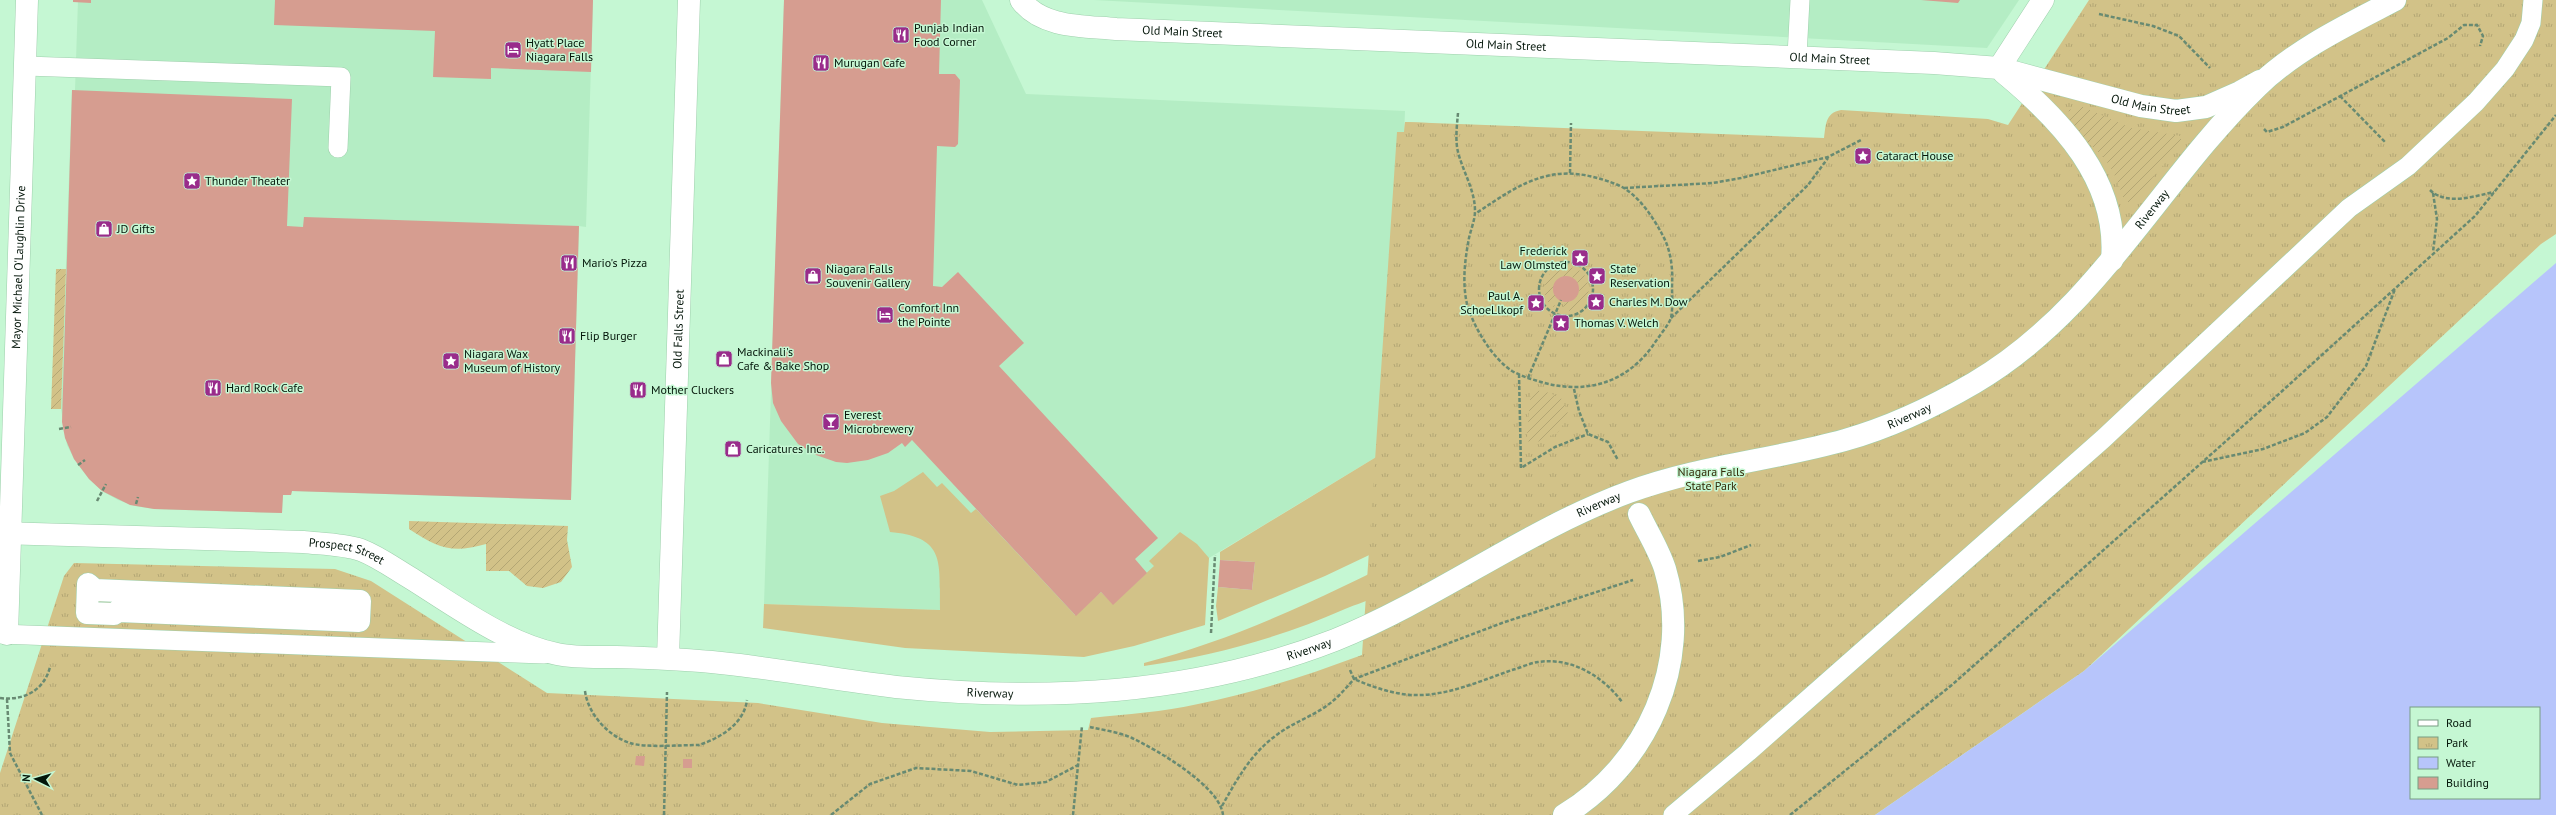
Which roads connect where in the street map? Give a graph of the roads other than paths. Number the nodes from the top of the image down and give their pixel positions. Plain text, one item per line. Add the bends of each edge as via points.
1 (28, 0) edge
2 (689, 0) edge
3 (1021, 0) edge
4 (1800, 0) edge
5 (2043, 0) edge
6 (2395, 0) edge
7 (2533, 0) edge
8 (1797, 56) junction
9 (26, 66) junction
10 (1999, 68) junction
11 (2273, 72) junction
12 (338, 148) dead end
13 (2112, 260) junction
14 (1639, 514) dead end
15 (5, 533) edge
16 (87, 613) joint
17 (4, 634) edge
18 (561, 655) junction
19 (668, 658) junction
20 (1564, 815) edge
21 (1673, 815) edge

1 - 9 street, Mayor Michael O'Laughlin Drive
2 - 19 street, Old Falls Street
3 - 8 street, Old Main Street via 1035,15 1048,20 1116,29
4 - 8 lane
5 - 10 street
6 - 11 street, Riverway via 2308,48
7 - 21 lane via 2531,23 2524,40 2505,69 2476,102 2408,166 2349,208 2103,439
8 - 10 street, Old Main Street
9 - 12 lane via 341,77
9 - 15 street, Mayor Michael O'Laughlin Drive
10 - 11 street, Old Main Street via 2141,106 2176,111 2192,110 2221,101
10 - 13 street via 2034,97 2088,161 2102,190 2112,223
11 - 13 street, Riverway via 2227,119
13 - 19 street, Riverway via 2072,306 2032,342 1980,380 1927,409 1844,440 1692,472 1630,491 1554,526 1395,614 1338,638 1254,666 1159,686 1106,692 1024,695 897,687
14 - 20 street via 1664,568 1672,606 1672,657 1662,698 1645,733 1612,776 1581,805
15 - 17 street, Mayor Michael O'Laughlin Drive
15 - 18 street, Prospect Street via 303,542 347,546 374,556 515,640
16 - 16 street via 114,614 118,611 359,621 360,601 95,590 88,584
17 - 18 lane
18 - 19 street, Prospect Street

